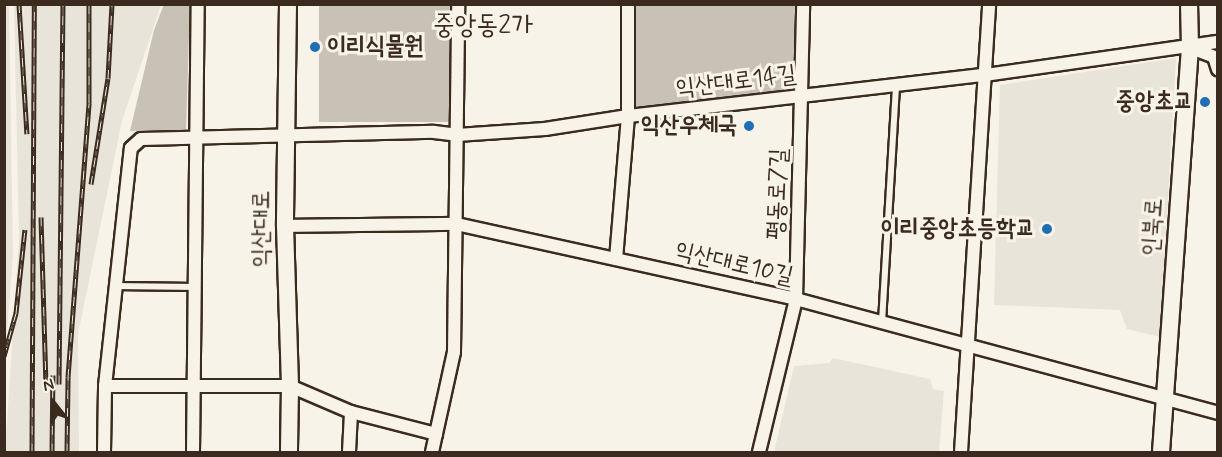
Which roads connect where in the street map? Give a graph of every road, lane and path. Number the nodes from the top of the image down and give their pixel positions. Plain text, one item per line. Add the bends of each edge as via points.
1 (198, 4) edge
2 (288, 4) edge
3 (458, 4) edge
4 (628, 4) edge
5 (803, 4) edge
6 (990, 4) edge
7 (1189, 4) edge
8 (1218, 42) edge
9 (1190, 47) junction
10 (1218, 69) edge
11 (985, 75) junction
12 (896, 85) junction
13 (802, 95) junction
14 (628, 116) junction
15 (457, 135) junction
16 (287, 137) junction
17 (196, 138) junction
18 (456, 224) junction
19 (285, 226) junction
20 (616, 259) junction
21 (116, 286) junction
22 (195, 287) junction
23 (796, 299) junction
24 (882, 322) junction
25 (966, 346) junction
26 (105, 386) junction
27 (194, 386) junction
28 (291, 386) junction
29 (1164, 400) junction
30 (351, 412) junction
31 (1218, 413) edge
32 (436, 434) junction
33 (104, 453) edge
34 (193, 453) edge
35 (289, 453) edge
36 (349, 453) edge
37 (432, 453) edge
38 (759, 453) edge
39 (961, 453) edge
40 (1161, 453) edge

1 - 17 street
2 - 16 street, 익산대로
3 - 15 street
4 - 14 street
5 - 13 street, 평동로7길
6 - 11 street
7 - 9 street, 인북로
8 - 9 street, 익산대로14길
9 - 10 street via 1214,57
9 - 11 street, 익산대로14길
9 - 29 street, 인북로
11 - 12 street, 익산대로14길
11 - 25 street
12 - 13 street, 익산대로14길
12 - 24 lane
13 - 14 street, 익산대로14길
13 - 23 street, 평동로7길
14 - 15 street, 익산대로14길 via 545,129
14 - 20 street
15 - 16 street, 익산대로14길 via 434,132
15 - 18 street
16 - 17 street, 익산대로14길
16 - 19 street, 익산대로
17 - 21 street, 익산대로14길 via 141,139 131,148
17 - 22 street
18 - 19 street, 익산대로10길
18 - 20 street, 익산대로10길
18 - 32 street via 454,352
19 - 28 street, 익산대로
20 - 23 street, 익산대로10길
21 - 22 lane
21 - 26 street, 익산대로14길
22 - 27 street
23 - 24 street, 익산대로10길
23 - 38 street, 평동로7길
24 - 25 street, 익산대로10길
25 - 29 street, 익산대로10길
25 - 39 street
26 - 27 street
26 - 33 street, 익산대로14길
27 - 28 street
27 - 34 street
28 - 30 street
28 - 35 street, 익산대로
29 - 31 street, 익산대로10길
29 - 40 street, 인북로
30 - 32 street
30 - 36 street
32 - 37 street

